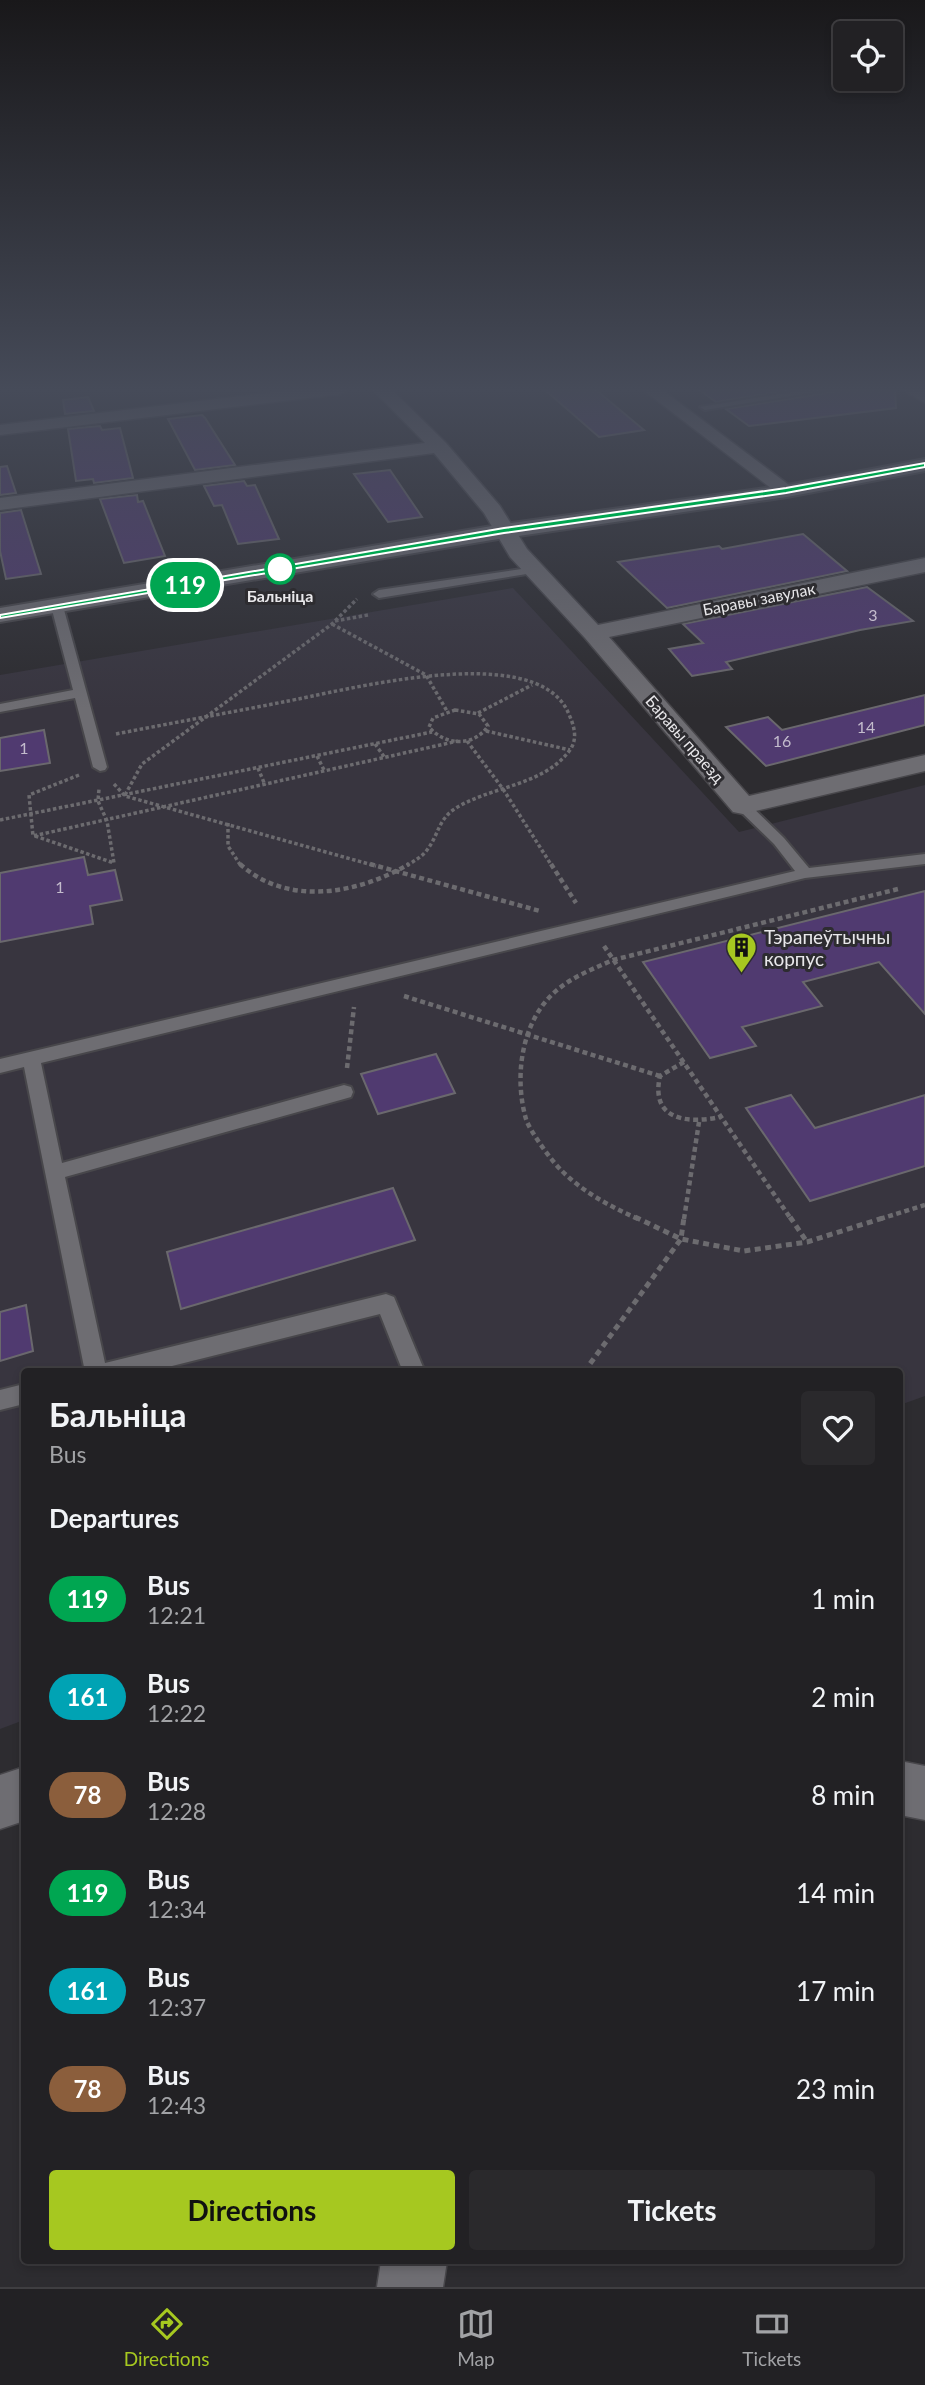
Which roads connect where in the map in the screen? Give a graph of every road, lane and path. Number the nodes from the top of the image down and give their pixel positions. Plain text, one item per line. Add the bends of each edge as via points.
1 (64, 496) edge
2 (481, 496) edge
3 (753, 496) edge
4 (0, 504) edge
5 (504, 531) junction
6 (925, 565) edge
7 (535, 570) junction
8 (363, 593) dead end
9 (380, 594) dead end
10 (57, 606) junction
11 (0, 615) edge
12 (332, 624) junction
13 (593, 633) junction
14 (426, 675) junction
15 (533, 684) junction
16 (79, 693) junction
17 (0, 708) edge
18 (447, 711) junction
19 (477, 713) junction
20 (210, 716) junction
21 (486, 731) junction
22 (432, 732) junction
23 (91, 738) junction
24 (458, 741) junction
25 (467, 741) junction
26 (375, 744) junction
27 (570, 750) junction
28 (317, 756) junction
29 (384, 758) junction
30 (925, 763) edge
31 (100, 767) junction
32 (258, 768) junction
33 (325, 772) junction
34 (265, 785) junction
35 (503, 789) junction
36 (125, 796) junction
37 (99, 801) junction
38 (743, 806) junction
39 (166, 807) junction
40 (30, 814) junction
41 (0, 820) edge
42 (107, 821) junction
43 (228, 823) junction
44 (33, 836) junction
45 (925, 859) edge
46 (399, 870) junction
47 (805, 873) junction
48 (911, 886) dead end
49 (590, 925) junction
50 (613, 960) junction
51 (357, 981) junction
52 (527, 1035) junction
53 (31, 1059) junction
54 (684, 1062) junction
55 (0, 1066) edge
56 (660, 1076) junction
57 (344, 1092) joint
58 (720, 1116) junction
59 (699, 1122) junction
60 (54, 1173) junction
61 (925, 1205) edge
62 (681, 1239) junction
63 (807, 1242) junction
64 (95, 1368) edge
65 (124, 1368) edge
66 (412, 1368) edge
67 (587, 1368) edge
68 (21, 1395) edge
69 (0, 1400) edge
70 (903, 1789) edge
71 (925, 1793) edge
72 (21, 1795) edge
73 (0, 1802) edge
74 (414, 2264) edge
75 (410, 2287) edge

1 - 4 street
2 - 5 street, Баравы праезд
3 - 5 street
5 - 7 street, Баравы праезд
5 - 10 street
6 - 13 street, Баравы завулак
7 - 9 lane
7 - 13 street, Баравы праезд
8 - 12 path
10 - 11 street
10 - 16 lane
12 - 14 path
12 - 20 path
13 - 38 street, Баравы праезд
14 - 15 path via 500,674
14 - 18 path
14 - 20 path
15 - 19 path
15 - 27 path via 570,713 576,732
16 - 17 lane
16 - 23 lane
18 - 19 path
18 - 22 path via 433,718
19 - 21 path via 487,721
20 - 23 path
20 - 36 path via 142,764
21 - 25 path
21 - 27 path
22 - 24 path
22 - 26 path
23 - 31 lane
24 - 25 path
24 - 29 path
25 - 35 path
26 - 28 path
26 - 29 path
27 - 35 path via 544,773
28 - 32 path
28 - 33 path
29 - 33 path
30 - 38 street
31 - 36 path
31 - 37 path
31 - 40 path via 29,795
32 - 34 path
32 - 36 path
33 - 34 path
34 - 39 path
35 - 46 path via 468,801 443,817 434,830 431,847
35 - 49 path
36 - 37 path
36 - 39 path
37 - 40 path
37 - 42 path
38 - 47 lane
39 - 42 path
39 - 43 path
40 - 41 path
40 - 44 path
42 - 44 path
42 - 44 path via 114,863
43 - 46 path
43 - 46 path via 227,847 242,869 272,885 304,891 339,890 372,883
45 - 47 lane
46 - 49 path
47 - 49 lane
48 - 50 path
49 - 50 path
49 - 51 lane
50 - 52 path via 571,978 545,1002
50 - 54 path
51 - 52 path
51 - 53 lane
51 - 57 path
52 - 56 path
52 - 62 path via 520,1079 526,1121 560,1170 596,1199
53 - 55 lane
53 - 60 lane
54 - 56 path
54 - 58 path
56 - 59 path via 656,1088 660,1105 676,1118
57 - 60 lane
58 - 59 path
58 - 63 path
59 - 62 path
60 - 64 lane
61 - 63 path
62 - 63 path via 744,1251
62 - 67 path
65 - 66 lane via 386,1303
68 - 69 lane
70 - 71 street
72 - 73 street
74 - 75 street

